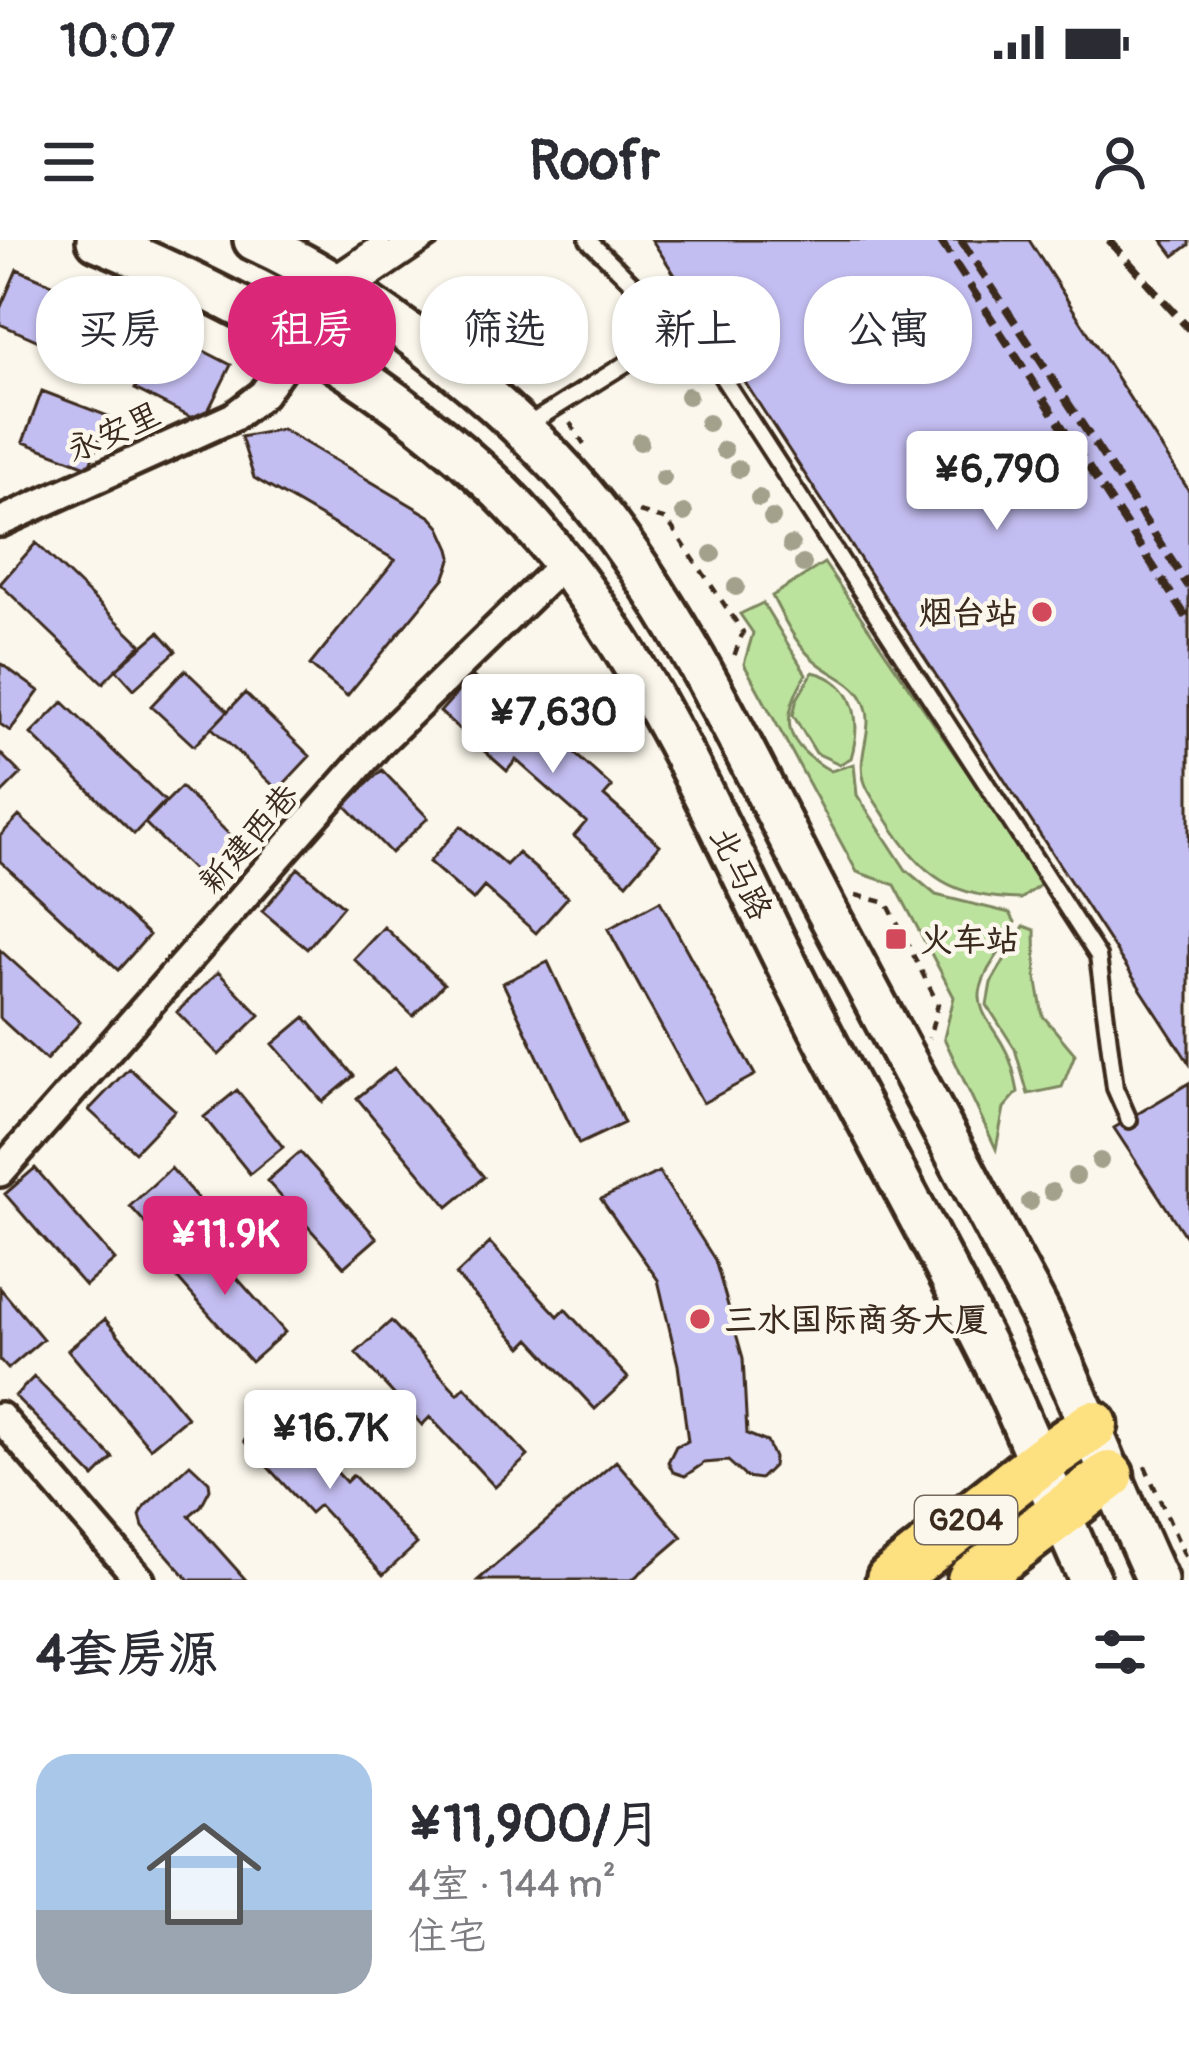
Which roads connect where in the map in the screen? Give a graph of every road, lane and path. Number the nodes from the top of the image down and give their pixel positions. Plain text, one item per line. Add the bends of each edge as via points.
1 (97, 240) edge
2 (254, 240) edge
3 (383, 240) edge
4 (407, 240) edge
5 (430, 240) edge
6 (588, 240) edge
7 (320, 276) edge
8 (348, 276) edge
9 (353, 276) edge
10 (358, 276) edge
11 (626, 276) edge
12 (228, 299) edge
13 (396, 327) edge
14 (612, 372) edge
15 (270, 384) edge
16 (369, 384) edge
17 (728, 384) edge
18 (521, 429) junction
19 (0, 522) edge
20 (563, 563) junction
21 (1130, 1120) dead end
22 (0, 1172) edge
23 (0, 1417) edge
24 (1093, 1425) junction
25 (1041, 1461) junction
26 (1109, 1476) junction
27 (1060, 1517) junction
28 (140, 1580) edge
29 (891, 1580) edge
30 (972, 1580) edge
31 (1090, 1580) edge
32 (1157, 1580) edge

1 - 12 main road, 北马路
2 - 7 main road, 北马路
3 - 8 lane
4 - 9 lane
5 - 10 lane
6 - 11 lane
13 - 18 main road, 北马路
14 - 18 lane
15 - 19 street, 永安里 via 233,417
16 - 20 main road, 北马路 via 485,476
17 - 21 lane via 1098,956 1114,1088
18 - 24 main road, 北马路 via 605,520 683,636
20 - 22 street, 新建西巷 via 379,743
20 - 25 main road, 北马路 via 663,713
23 - 28 street
24 - 25 highway
24 - 26 main road, 北马路
25 - 27 main road, 北马路
25 - 29 highway, G204
26 - 27 highway
26 - 32 main road, 北马路
27 - 30 highway, G204
27 - 31 main road, 北马路

